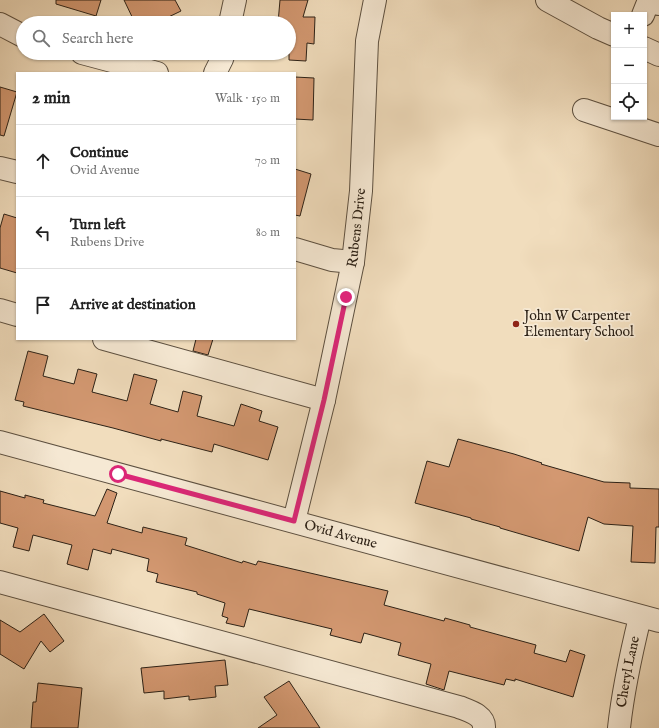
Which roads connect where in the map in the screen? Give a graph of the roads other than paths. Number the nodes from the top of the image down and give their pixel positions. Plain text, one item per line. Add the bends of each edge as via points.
1 (235, 0) edge
2 (375, 0) edge
3 (547, 0) edge
4 (659, 4) edge
5 (644, 12) edge
6 (232, 16) edge
7 (0, 24) edge
8 (16, 32) edge
9 (611, 34) edge
10 (647, 49) edge
11 (659, 55) edge
12 (222, 60) edge
13 (90, 61) edge
14 (151, 72) edge
15 (216, 72) edge
16 (584, 110) dead end
17 (659, 135) edge
18 (0, 168) edge
19 (16, 172) edge
20 (296, 249) edge
21 (353, 262) junction
22 (0, 310) edge
23 (16, 315) edge
24 (108, 340) edge
25 (324, 400) junction
26 (0, 442) edge
27 (294, 521) junction
28 (0, 582) edge
29 (649, 619) edge
30 (484, 728) edge
31 (619, 728) edge

1 - 6 street
2 - 21 street, Rubens Drive via 367,41 361,191
3 - 9 street
4 - 5 street via 649,0
7 - 8 street
10 - 11 street
12 - 15 street
13 - 14 street
16 - 17 street
18 - 19 street
20 - 21 street via 332,260
21 - 25 street, Rubens Drive
22 - 23 street
24 - 25 street
25 - 27 street, Rubens Drive
26 - 27 street, Ovid Avenue
27 - 29 street, Ovid Avenue
28 - 30 street via 459,707 477,714 485,725
29 - 31 street, Cheryl Lane via 628,670

